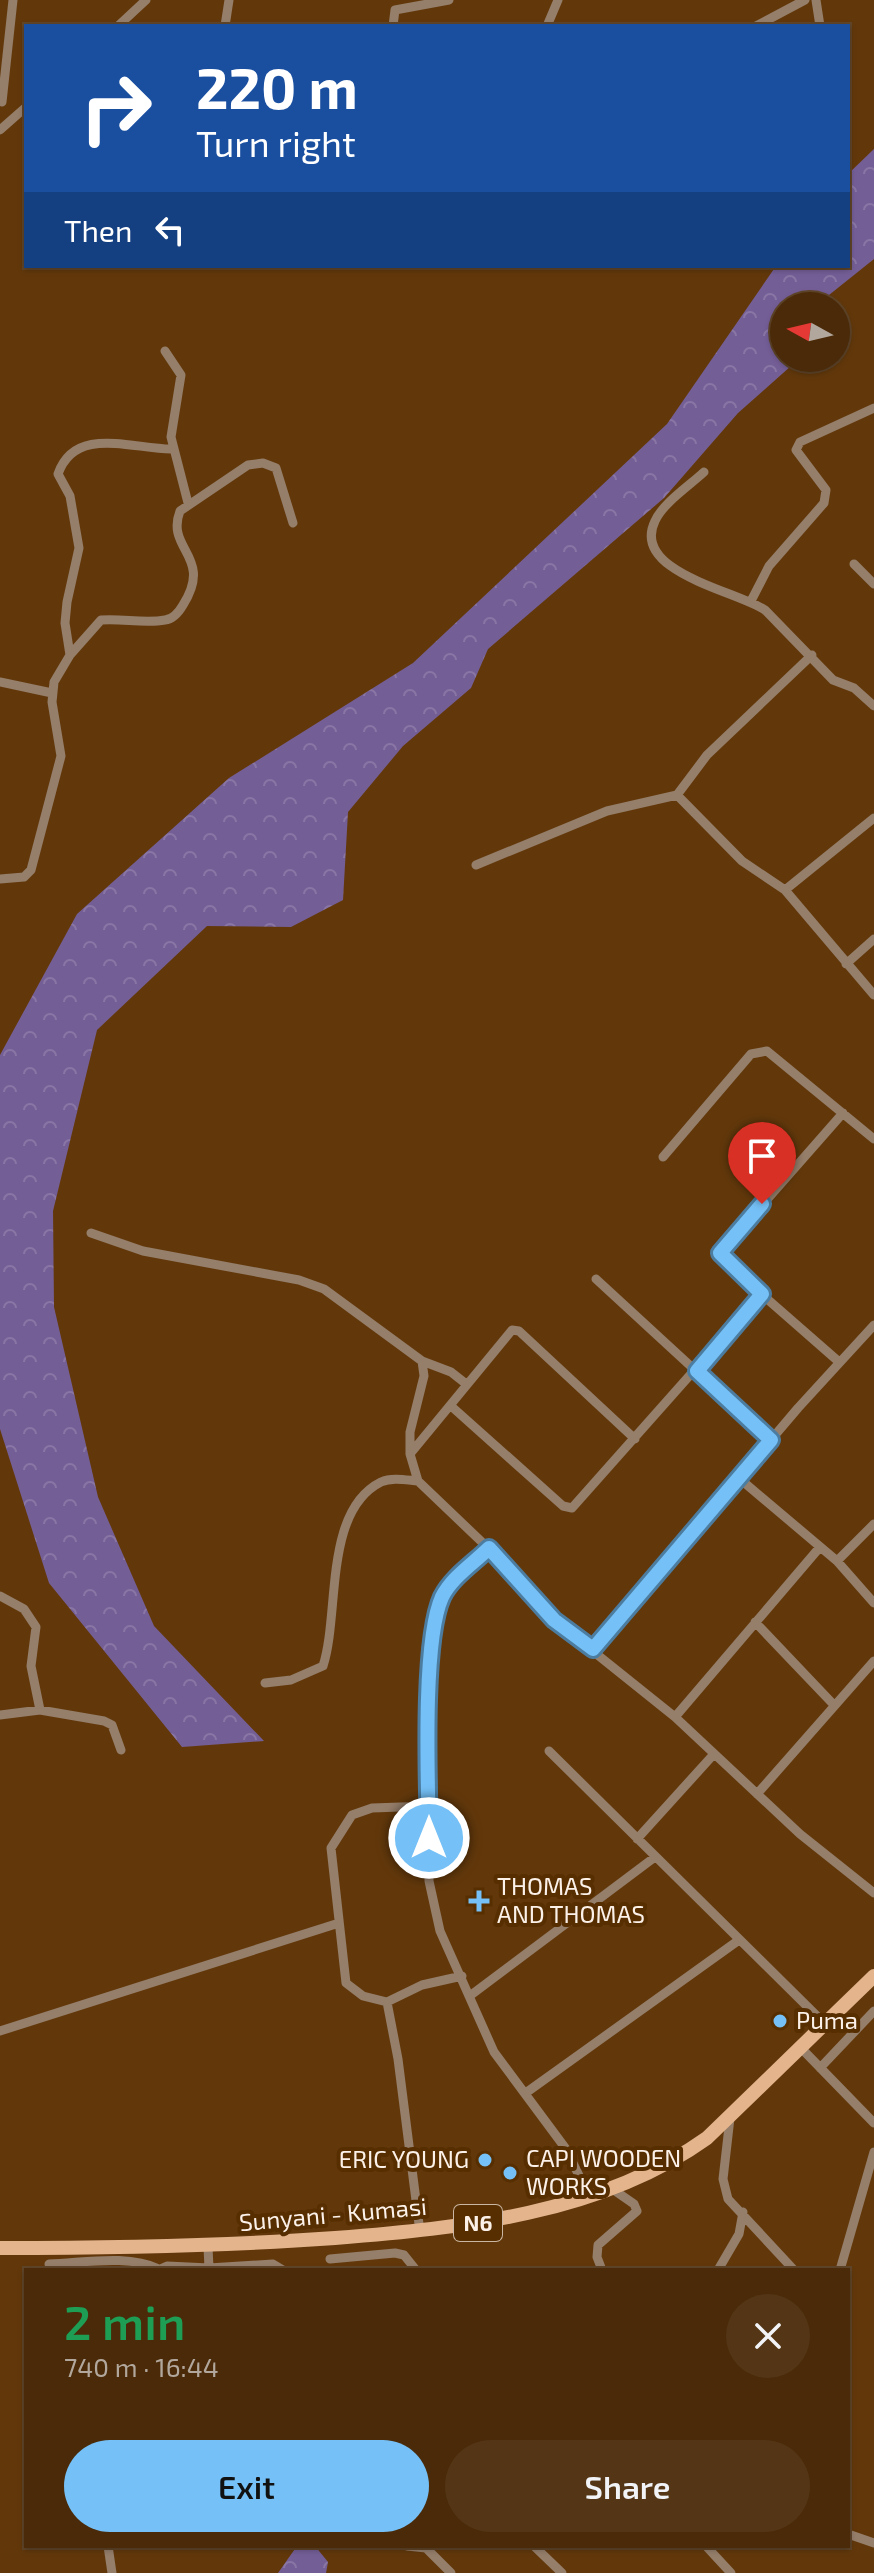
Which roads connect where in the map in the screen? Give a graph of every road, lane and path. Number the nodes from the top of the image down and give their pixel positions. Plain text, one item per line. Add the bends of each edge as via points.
1 (13, 0) edge
2 (146, 0) edge
3 (229, 0) edge
4 (449, 0) edge
5 (558, 0) edge
6 (805, 0) edge
7 (816, 0) edge
8 (395, 5) edge
9 (120, 24) edge
10 (225, 24) edge
11 (548, 24) edge
12 (760, 24) edge
13 (820, 24) edge
14 (1, 102) edge
15 (24, 109) edge
16 (16, 116) junction
17 (0, 130) edge
18 (165, 351) dead end
19 (874, 408) edge
20 (171, 449) junction
21 (704, 472) dead end
22 (188, 503) junction
23 (293, 523) dead end
24 (854, 564) dead end
25 (874, 584) edge
26 (751, 601) junction
27 (70, 655) junction
28 (812, 655) junction
29 (0, 682) edge
30 (52, 693) junction
31 (874, 706) edge
32 (677, 795) junction
33 (874, 818) edge
34 (476, 865) dead end
35 (0, 879) edge
36 (785, 890) junction
37 (874, 939) edge
38 (846, 964) junction
39 (874, 995) edge
40 (843, 1113) junction
41 (874, 1139) edge
42 (663, 1157) dead end
43 (91, 1233) dead end
44 (596, 1279) dead end
45 (762, 1294) junction
46 (874, 1325) edge
47 (422, 1361) junction
48 (838, 1361) junction
49 (697, 1371) junction
50 (465, 1383) junction
51 (451, 1406) junction
52 (635, 1439) junction
53 (771, 1440) junction
54 (410, 1454) junction
55 (740, 1479) junction
56 (418, 1481) junction
57 (874, 1524) edge
58 (820, 1547) junction
59 (489, 1548) junction
60 (837, 1561) junction
61 (0, 1596) edge
62 (874, 1603) edge
63 (755, 1622) junction
64 (593, 1649) junction
65 (874, 1661) edge
66 (265, 1683) dead end
67 (834, 1705) junction
68 (40, 1710) junction
69 (0, 1715) edge
70 (675, 1717) junction
71 (121, 1750) dead end
72 (549, 1751) dead end
73 (714, 1754) junction
74 (757, 1794) junction
75 (429, 1806) junction
76 (637, 1839) junction
77 (655, 1857) junction
78 (874, 1893) edge
79 (339, 1923) junction
80 (739, 1940) junction
81 (462, 1976) junction
82 (874, 1976) edge
83 (471, 1995) junction
84 (387, 2002) junction
85 (874, 2011) edge
86 (825, 2024) junction
87 (0, 2031) edge
88 (801, 2048) junction
89 (820, 2068) junction
90 (527, 2092) junction
91 (730, 2118) junction
92 (874, 2123) edge
93 (874, 2152) edge
94 (611, 2188) junction
95 (589, 2196) junction
96 (743, 2212) junction
97 (420, 2232) junction
98 (208, 2247) junction
99 (0, 2248) edge
100 (45, 2248) junction
101 (330, 2259) dead end
102 (50, 2267) edge
103 (155, 2268) edge
104 (209, 2268) joint
105 (280, 2268) edge
106 (414, 2268) edge
107 (601, 2268) edge
108 (719, 2268) edge
109 (792, 2268) edge
110 (841, 2268) edge
111 (850, 2535) edge
112 (874, 2543) edge
113 (108, 2548) edge
114 (428, 2548) edge
115 (536, 2548) edge
116 (708, 2548) edge
117 (112, 2573) edge
118 (451, 2573) edge
119 (562, 2573) edge
120 (731, 2573) edge

1 - 14 street
2 - 9 street
3 - 10 street
4 - 8 street
5 - 11 street
6 - 12 street
7 - 13 street
14 - 16 street
15 - 16 street
16 - 17 street
18 - 20 street via 181,375
19 - 26 street via 800,442 799,458 826,490 824,503 769,566
20 - 22 street
20 - 27 street via 89,443 63,460 58,474 70,496 79,548 65,623
21 - 26 street via 655,521 656,552 685,576
22 - 23 street via 248,465 263,463 276,468
22 - 27 street via 180,511 177,530 196,578 179,611 166,620 101,620
24 - 25 street
26 - 28 street
27 - 30 street
28 - 31 street via 833,680 854,688
28 - 32 street via 707,755
29 - 30 street
30 - 35 street via 61,756 31,870 24,877
32 - 34 street via 607,811
32 - 36 street via 742,861
33 - 36 street
36 - 38 street
37 - 38 street
38 - 39 street
40 - 41 street
40 - 42 street via 767,1051 751,1054
40 - 45 street via 721,1250 725,1262
43 - 47 street via 143,1251 324,1289
44 - 49 street
45 - 48 street
45 - 49 street
46 - 48 street
47 - 50 street
47 - 54 street
48 - 53 street
49 - 52 street
49 - 53 street
50 - 51 street
50 - 52 street via 512,1330 519,1331
51 - 52 street via 520,1470 572,1508
51 - 54 street
53 - 55 street
54 - 56 street
55 - 58 street
55 - 64 street
56 - 59 street
56 - 66 street via 383,1481 352,1513 339,1551 323,1666 291,1680
57 - 60 street
58 - 60 street
58 - 63 street
59 - 64 street via 554,1620
59 - 75 street via 454,1580 438,1614 430,1697
60 - 62 street
61 - 68 street via 24,1609 36,1627 31,1666
63 - 67 street
63 - 70 street
64 - 70 street
65 - 67 street
67 - 74 street
68 - 69 street
68 - 71 street via 104,1721 112,1725
70 - 73 street
72 - 76 street
73 - 74 street
73 - 76 street
74 - 78 street
75 - 79 street via 372,1808 352,1815 331,1848
75 - 81 street via 429,1881 440,1931
76 - 77 street
77 - 80 street
77 - 83 street
79 - 84 street via 346,1983 363,1996
79 - 87 street
80 - 86 street
80 - 90 street
81 - 83 street
81 - 84 street via 422,1985
82 - 86 main road, Sunyani - Kumasi / N6
83 - 90 street via 494,2052
84 - 97 street
85 - 89 street
86 - 88 main road, Sunyani - Kumasi / N6
88 - 89 street
88 - 91 main road, Sunyani - Kumasi / N6
89 - 92 street
90 - 95 street via 566,2149
91 - 94 main road, Sunyani - Kumasi / N6 via 680,2157
91 - 96 street via 724,2190
93 - 110 street
94 - 95 main road, Sunyani - Kumasi / N6
94 - 107 street via 637,2211 598,2245
95 - 97 main road, Sunyani - Kumasi / N6
96 - 108 street via 739,2234
96 - 109 street
97 - 98 main road, Sunyani - Kumasi / N6
98 - 100 main road, Sunyani - Kumasi / N6
98 - 104 street
99 - 100 main road, Sunyani - Kumasi / N6
100 - 102 street
101 - 106 street via 395,2253
102 - 103 street via 125,2262
104 - 105 street
111 - 112 street
113 - 117 street
114 - 118 street
115 - 119 street
116 - 120 street

